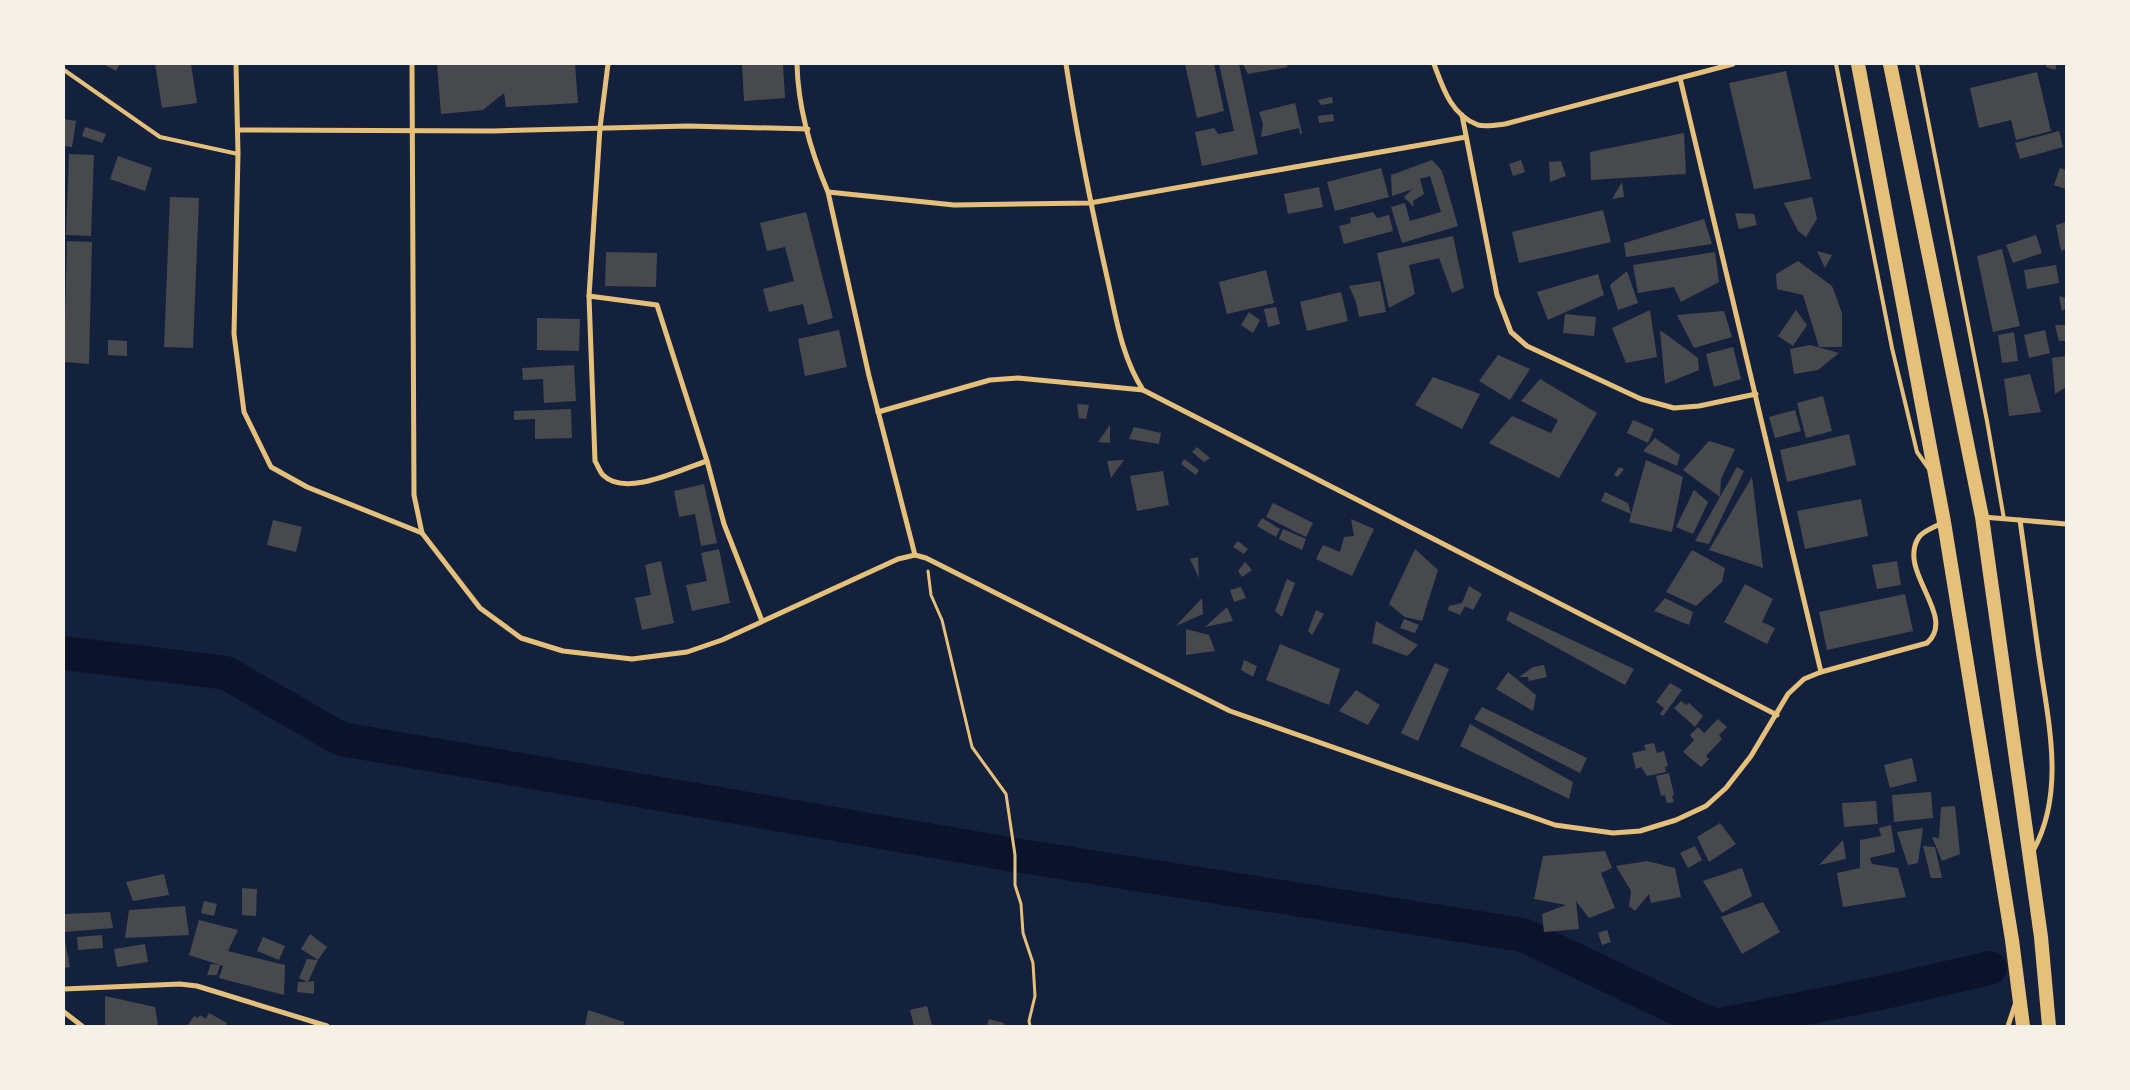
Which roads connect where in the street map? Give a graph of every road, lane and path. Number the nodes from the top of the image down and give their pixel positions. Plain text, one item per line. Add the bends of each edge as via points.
1 (236, 64) edge
2 (412, 64) edge
3 (608, 64) edge
4 (797, 64) edge
5 (1066, 64) edge
6 (1434, 64) edge
7 (1733, 64) edge
8 (1836, 64) edge
9 (1858, 64) edge
10 (1890, 64) edge
11 (1917, 64) edge
12 (64, 70) edge
13 (1680, 78) junction
14 (1462, 115) junction
15 (600, 128) junction
16 (808, 129) junction
17 (238, 130) junction
18 (412, 131) junction
19 (1466, 137) junction
20 (238, 154) junction
21 (828, 192) junction
22 (1090, 203) junction
23 (589, 296) junction
24 (1143, 390) junction
25 (1756, 394) junction
26 (878, 412) junction
27 (707, 461) junction
28 (1935, 476) junction
29 (1982, 517) junction
30 (2004, 519) junction
31 (2020, 520) junction
32 (1944, 522) junction
33 (2066, 524) edge
34 (422, 533) junction
35 (914, 555) junction
36 (926, 558) junction
37 (762, 621) junction
38 (1821, 672) junction
39 (1777, 714) junction
40 (2030, 857) junction
41 (64, 989) edge
42 (2018, 994) junction
43 (64, 1012) edge
44 (82, 1026) edge
45 (327, 1026) edge
46 (1030, 1026) edge
47 (2008, 1026) edge
48 (2023, 1026) edge
49 (2050, 1026) edge

1 - 17 street
2 - 18 street
3 - 15 street
4 - 16 street via 797,81
5 - 22 street
6 - 14 street via 1448,100
7 - 13 street
8 - 28 lane via 1892,348 1918,452
9 - 28 highway
10 - 29 highway
11 - 30 lane
12 - 20 lane via 160,137
13 - 14 street via 1505,124 1479,126
13 - 25 street
14 - 19 street
15 - 16 street
15 - 18 street
15 - 23 street
16 - 21 street via 816,165
17 - 18 street
17 - 20 street
18 - 34 street via 414,496
19 - 22 street
19 - 25 street via 1497,295 1511,332 1527,346 1641,399 1674,408
20 - 34 street via 234,334 244,412 271,468 307,487
21 - 22 street via 954,205
21 - 26 street
22 - 24 street via 1124,350
23 - 27 street via 657,305
23 - 27 street via 595,461 603,475 614,482 645,483
24 - 26 street via 1018,378 990,380
24 - 39 street
25 - 38 street
26 - 35 street
27 - 37 street via 724,524
28 - 32 highway
29 - 30 street
29 - 40 highway
30 - 31 street
31 - 33 street
31 - 40 street via 2052,752 2049,808 2044,833
32 - 38 street via 1919,536 1914,549 1918,578 1935,612 1935,636 1927,642
32 - 42 highway via 2011,931
34 - 37 street via 480,608 521,638 563,651 632,659 687,652
35 - 36 street
35 - 37 street via 898,559
36 - 39 street via 1230,711 1555,825 1613,833 1640,831 1706,806 1726,788 1751,756
36 - 46 path via 931,595 942,620 972,747 1006,794 1015,855 1015,885 1021,904 1023,932 1033,963 1035,996
38 - 39 street via 1804,679 1788,694
40 - 49 highway
41 - 45 street via 197,986
42 - 47 street
42 - 48 highway
43 - 44 street

